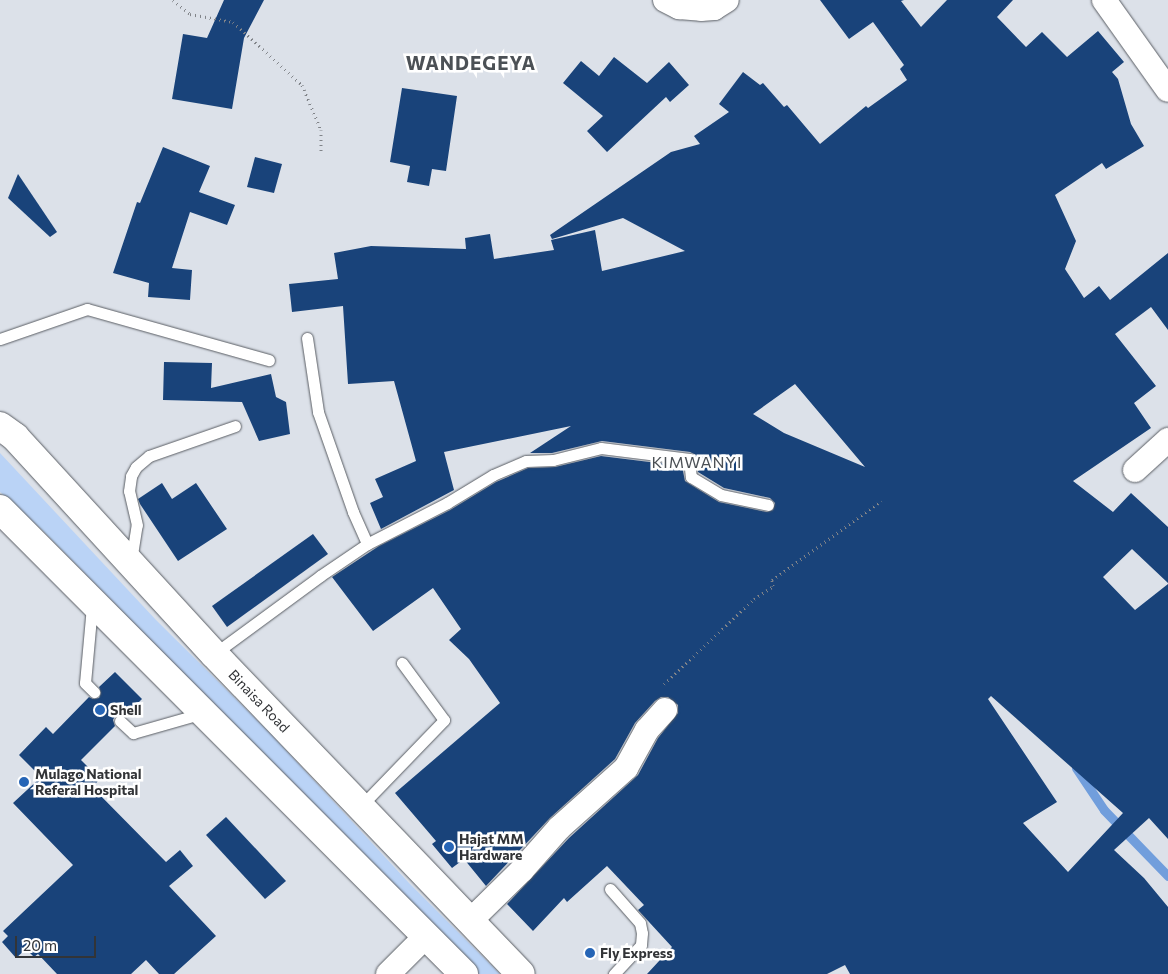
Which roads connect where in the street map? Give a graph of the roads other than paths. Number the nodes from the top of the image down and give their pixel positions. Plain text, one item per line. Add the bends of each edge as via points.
1 (665, 0) edge
2 (727, 0) edge
3 (1104, 0) edge
4 (1168, 90) edge
5 (307, 338) dead end
6 (0, 339) edge
7 (269, 360) dead end
8 (0, 426) edge
9 (235, 426) dead end
10 (1168, 440) edge
11 (1135, 470) dead end
12 (768, 505) dead end
13 (0, 509) edge
14 (367, 544) junction
15 (130, 565) junction
16 (92, 600) junction
17 (214, 654) junction
18 (402, 663) dead end
19 (94, 692) dead end
20 (664, 710) road end
21 (205, 713) junction
22 (120, 721) dead end
23 (360, 807) junction
24 (610, 889) dead end
25 (470, 921) junction
26 (427, 935) junction
27 (388, 974) edge
28 (464, 974) edge
29 (521, 974) edge
30 (614, 974) edge

1 - 2 street via 688,8 714,8
3 - 4 street
5 - 14 lane via 318,412
6 - 7 lane via 87,309
8 - 15 main road, Binaisa Road via 15,437
9 - 15 lane via 149,456 136,466 130,476 129,491 137,515 137,534
10 - 11 street
12 - 14 lane via 721,495 691,477 689,459 601,448 553,460 526,461 493,475
13 - 16 main road
14 - 17 lane
15 - 17 main road, Binaisa Road
16 - 19 lane via 85,683
16 - 21 main road
17 - 23 main road, Binaisa Road
18 - 23 lane via 444,720
20 - 25 street via 647,730 626,768 559,828
21 - 22 lane via 134,733
21 - 26 main road
23 - 25 main road, Binaisa Road
24 - 30 lane via 640,922 642,933 642,946
25 - 29 main road, Binaisa Road
26 - 27 street
26 - 28 main road

